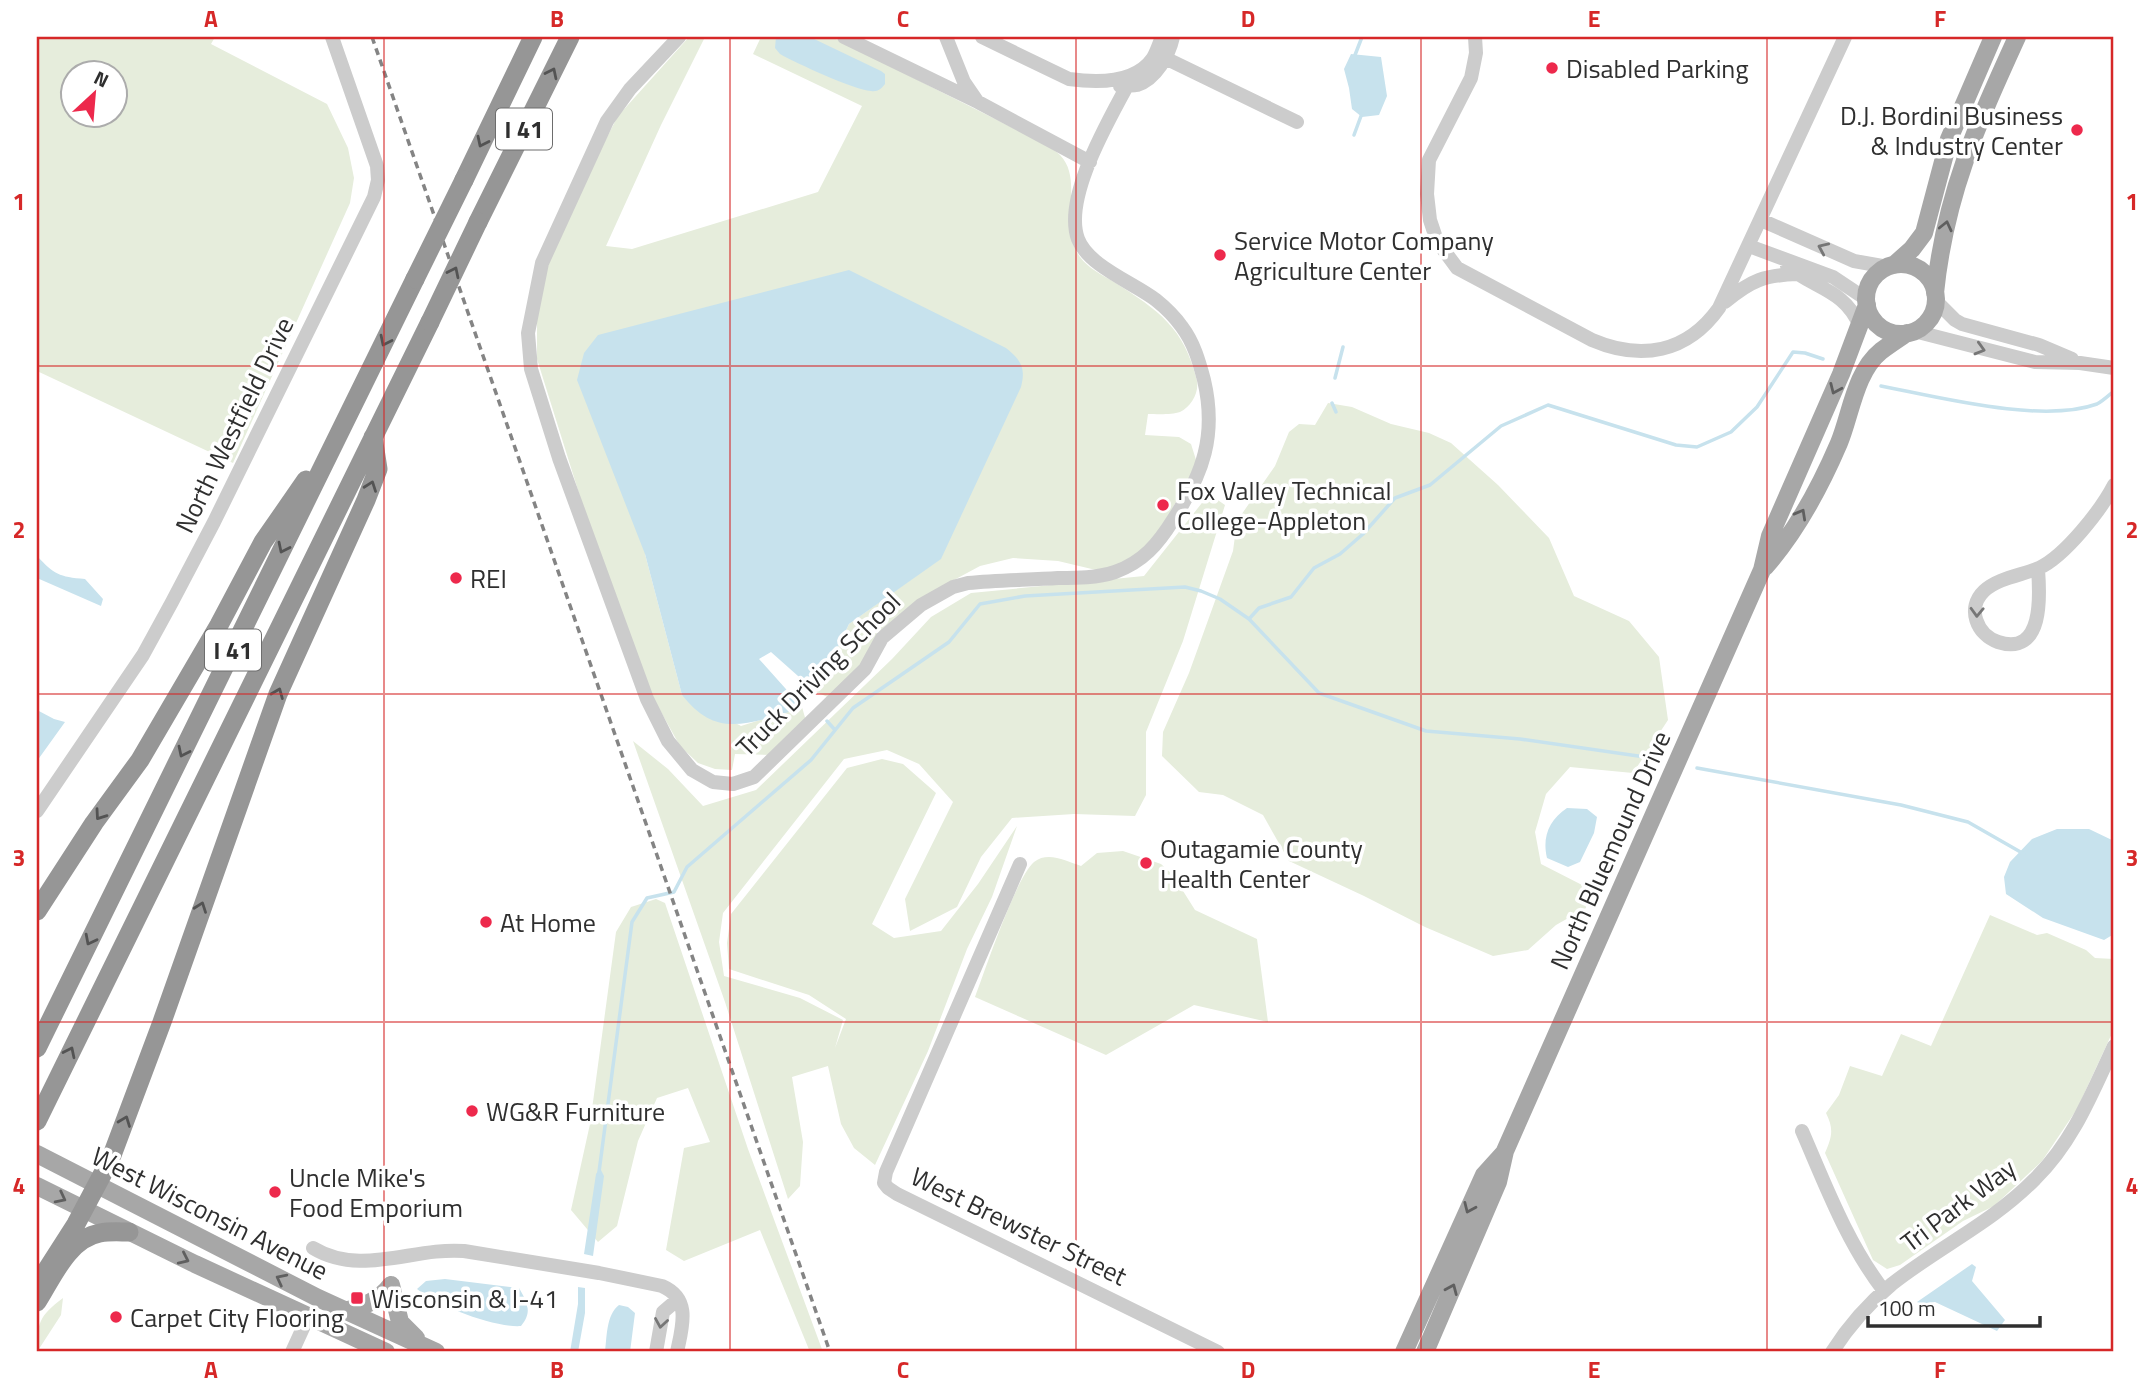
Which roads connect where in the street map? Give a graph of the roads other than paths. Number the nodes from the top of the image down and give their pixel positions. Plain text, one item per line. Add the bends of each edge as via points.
1 (332, 37) edge
2 (533, 37) edge
3 (570, 37) edge
4 (679, 37) edge
5 (844, 37) edge
6 (946, 37) edge
7 (982, 37) edge
8 (1162, 37) edge
9 (1173, 37) edge
10 (1475, 37) edge
11 (1845, 37) edge
12 (1993, 37) edge
13 (2017, 37) edge
14 (1165, 58) junction
15 (1127, 86) junction
16 (1087, 89) dead end
17 (978, 102) junction
18 (1297, 122) dead end
19 (1090, 162) junction
20 (1761, 220) junction
21 (1749, 246) junction
22 (1780, 259) junction
23 (1891, 266) junction
24 (1800, 274) junction
25 (1935, 296) junction
26 (1866, 302) junction
27 (1719, 308) junction
28 (1860, 326) junction
29 (1910, 332) junction
30 (2080, 363) junction
31 (2114, 368) edge
32 (346, 421) junction
33 (373, 437) junction
34 (2114, 485) edge
35 (2038, 569) junction
36 (1762, 570) junction
37 (37, 811) edge
38 (1020, 864) dead end
39 (37, 911) edge
40 (2114, 1046) edge
41 (37, 1048) edge
42 (38, 1117) edge
43 (1802, 1131) dead end
44 (1505, 1151) junction
45 (37, 1154) edge
46 (97, 1184) junction
47 (37, 1186) edge
48 (84, 1210) junction
49 (129, 1232) junction
50 (313, 1248) dead end
51 (387, 1260) junction
52 (37, 1285) edge
53 (391, 1285) junction
54 (1884, 1291) junction
55 (677, 1300) junction
56 (37, 1302) edge
57 (345, 1311) junction
58 (308, 1317) junction
59 (292, 1352) edge
60 (386, 1352) edge
61 (436, 1352) edge
62 (656, 1352) edge
63 (677, 1352) edge
64 (1218, 1352) edge
65 (1404, 1352) edge
66 (1425, 1352) edge
67 (1832, 1352) edge

1 - 37 street, North Westfield Drive via 377,166 374,197 143,655
2 -> 32 highway, I 41, bridge
33 -> 3 highway, I 41, bridge
4 - 19 street, Truck Driving School via 607,121 542,263 528,333 531,369 548,424 647,699 678,755 713,782 733,784 754,777 865,669 882,638 921,605 968,583 1114,572 1149,554 1182,507 1209,438 1210,407 1199,358 1170,312 1082,246 1075,214
5 - 17 street
6 - 17 street via 964,82
7 - 8 street via 1069,79 1084,81 1134,75 1152,59
9 - 14 street
10 - 27 street via 1472,73 1432,151 1427,174 1430,220 1437,241 1457,268 1592,341 1626,351 1676,344 1699,331
11 - 20 street
12 - 23 main road via 1949,139 1924,233
25 -> 13 main road via 1940,252 1960,171
14 - 15 street via 1154,75 1139,85
14 - 18 street
15 - 16 street
15 - 19 street, Truck Driving School
17 - 19 street
20 - 21 street
23 -> 20 street via 1854,261
21 - 22 street
21 - 27 street
22 - 24 street
22 - 26 street via 1833,277
23 - 25 main road via 1908,265 1920,271 1930,280
23 - 26 main road via 1872,280
24 - 27 street via 1754,281
24 - 28 street via 1838,295 1854,311
25 - 29 main road via 1929,319
25 - 30 street via 1962,324 2039,345
26 - 28 main road, North Bluemound Drive
26 - 29 main road via 1881,328
28 -> 36 main road, North Bluemound Drive via 1770,536
29 -> 30 street via 2035,362
36 -> 29 main road, North Bluemound Drive via 1785,544 1839,443 1865,371 1880,352
30 - 31 street
32 -> 39 highway via 263,542 139,760
32 -> 41 highway, I 41
42 -> 33 highway, I 41
46 -> 33 highway via 162,1022 278,694 378,468
34 - 35 street via 2077,536
35 -> 35 street via 1985,590 1980,597 1976,620 1990,640 2014,644 2035,628 2040,603
36 - 44 main road, North Bluemound Drive
38 - 64 street, West Brewster Street via 884,1183 897,1194
40 - 54 street, Tri Park Way via 2076,1126 2036,1178 2000,1210
43 - 54 street via 1851,1241
44 -> 65 main road, North Bluemound Drive via 1484,1175
66 -> 44 main road, North Bluemound Drive via 1498,1182
45 - 46 main road, West Wisconsin Avenue
46 - 48 highway
57 -> 46 main road, West Wisconsin Avenue
47 -> 48 main road, West Wisconsin Avenue
48 - 49 main road, West Wisconsin Avenue
48 - 52 highway
49 - 56 highway via 104,1232 78,1244
49 -> 58 main road, West Wisconsin Avenue
50 - 51 street via 347,1260
51 - 53 street
51 - 55 street via 464,1251 635,1280 670,1290
53 - 57 main road via 368,1304
53 - 61 main road via 403,1326
54 - 67 street, Tri Park Way
55 -> 62 street via 663,1312
55 - 63 street via 684,1312
57 - 61 main road, West Wisconsin Avenue
58 - 59 street
58 - 60 main road, West Wisconsin Avenue

